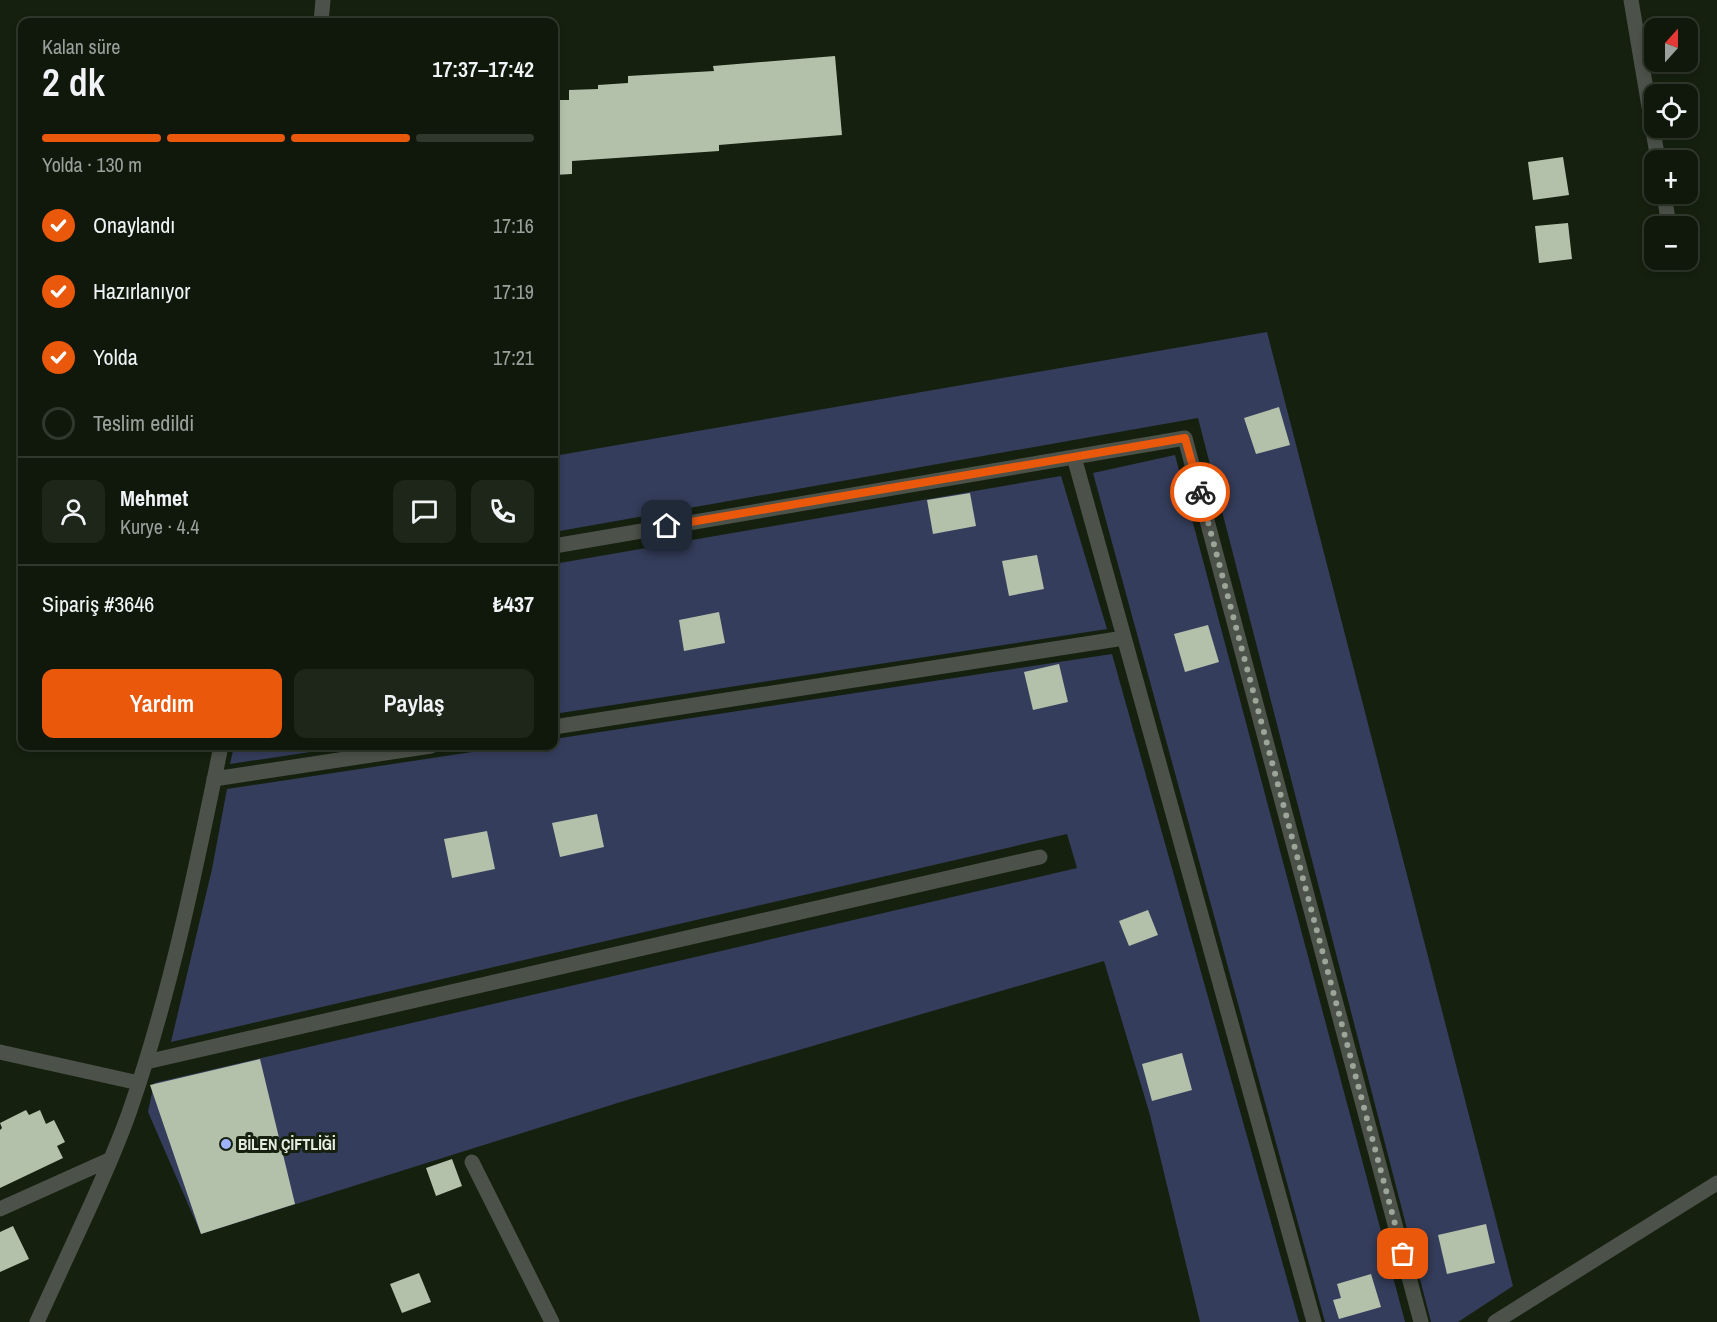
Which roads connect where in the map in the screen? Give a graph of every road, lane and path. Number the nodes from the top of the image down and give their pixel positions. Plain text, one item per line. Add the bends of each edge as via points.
1 (323, 0) edge
2 (1631, 0) edge
3 (321, 18) edge
4 (1656, 150) edge
5 (1074, 457) junction
6 (558, 545) edge
7 (1124, 638) junction
8 (558, 726) edge
9 (220, 750) edge
10 (405, 750) edge
11 (214, 779) junction
12 (1040, 857) dead end
13 (0, 1052) edge
14 (146, 1062) junction
15 (139, 1083) junction
16 (111, 1159) junction
17 (472, 1162) dead end
18 (1717, 1183) edge
19 (0, 1209) edge
20 (37, 1322) edge
21 (552, 1322) edge
22 (1314, 1322) edge
23 (1421, 1322) edge
24 (1495, 1322) edge

1 - 3 lane
2 - 4 lane
5 - 6 lane
5 - 7 lane
5 - 23 lane via 1185,438
7 - 8 lane
7 - 22 lane
9 - 11 lane
10 - 11 lane
11 - 14 lane via 184,919
12 - 14 lane
13 - 15 lane
14 - 15 lane
15 - 16 lane
16 - 19 lane
16 - 20 lane
17 - 21 lane
18 - 24 lane

